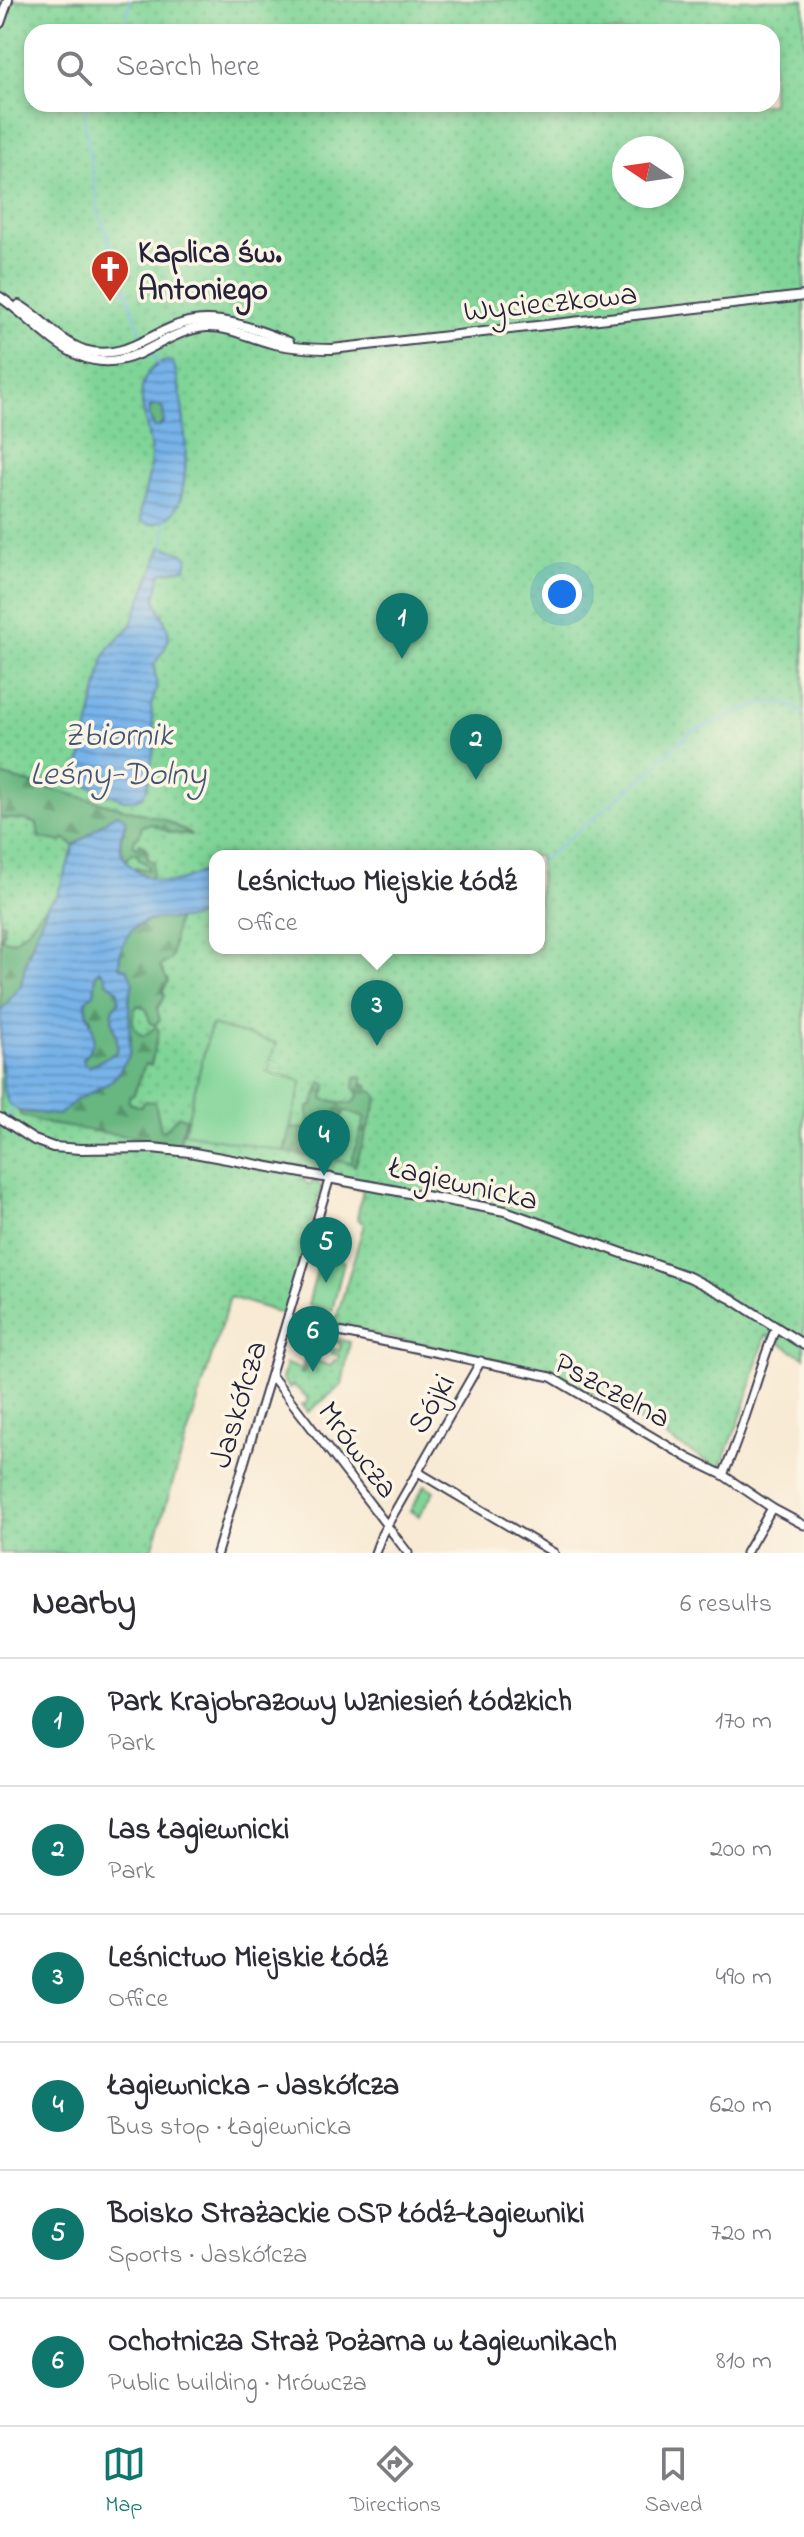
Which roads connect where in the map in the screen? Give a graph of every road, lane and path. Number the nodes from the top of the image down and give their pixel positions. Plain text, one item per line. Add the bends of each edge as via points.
1 (8, 0) edge
2 (0, 23) edge
3 (804, 296) edge
4 (0, 297) edge
5 (0, 1118) edge
6 (330, 1177) junction
7 (287, 1321) junction
8 (776, 1327) junction
9 (804, 1345) edge
10 (481, 1361) junction
11 (271, 1375) junction
12 (418, 1472) junction
13 (723, 1475) junction
14 (772, 1508) junction
15 (804, 1525) edge
16 (387, 1526) junction
17 (217, 1553) edge
18 (375, 1553) edge
19 (408, 1553) edge
20 (554, 1553) edge
21 (746, 1553) edge

1 - 2 street
3 - 4 street, Wycieczkowa via 319,349 206,320 178,326 131,349 98,353 65,341 25,308
5 - 6 street, Łagiewnicka via 53,1147 170,1149
6 - 7 street, Jaskółcza
6 - 8 street, Łagiewnicka via 522,1217 682,1274
7 - 10 street, Pszczelna
7 - 11 street, Jaskółcza
8 - 9 street, Łagiewnicka
8 - 13 street
10 - 12 street, Sójki
10 - 13 street, Pszczelna via 551,1377
11 - 16 street, Mrówcza
11 - 17 street, Jaskółcza
12 - 16 street, Sójki
12 - 20 street
13 - 14 street, Pszczelna
14 - 15 street, Pszczelna
14 - 21 street
16 - 18 street, Sójki
16 - 19 street, Mrówcza

